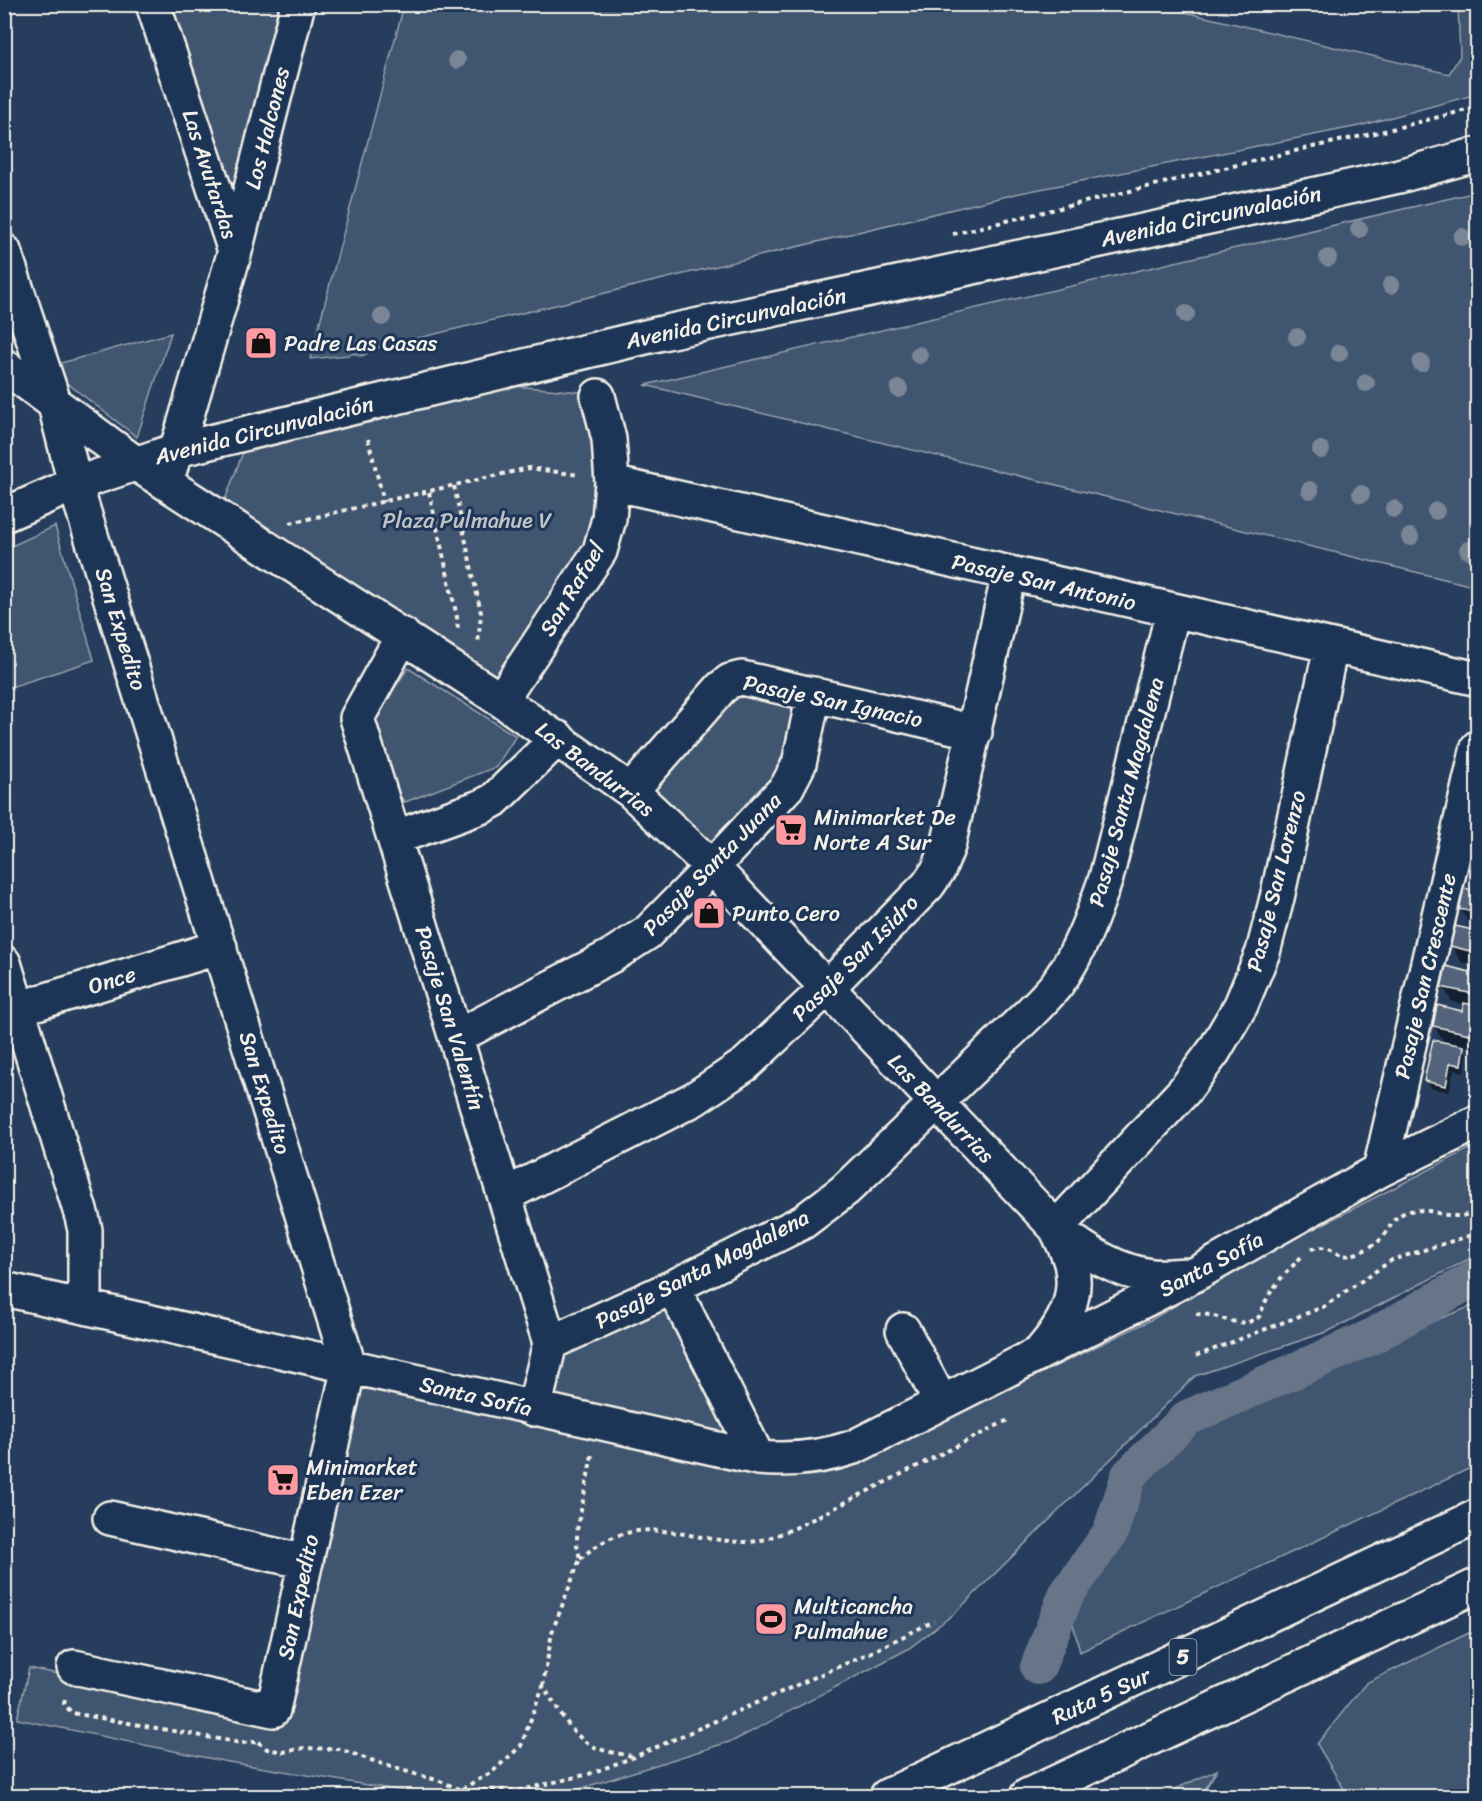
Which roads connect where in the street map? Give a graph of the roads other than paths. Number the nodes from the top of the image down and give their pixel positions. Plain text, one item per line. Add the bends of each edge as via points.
1 (153, 4) edge
2 (298, 4) edge
3 (1478, 154) edge
4 (4, 251) edge
5 (235, 251) junction
6 (4, 366) edge
7 (598, 396) dead end
8 (55, 405) junction
9 (177, 450) junction
10 (135, 463) junction
11 (165, 483) junction
12 (612, 483) junction
13 (75, 484) junction
14 (4, 515) edge
15 (1009, 574) junction
16 (1173, 611) junction
17 (403, 635) junction
18 (1331, 647) junction
19 (1478, 680) edge
20 (814, 694) junction
21 (501, 700) junction
22 (975, 732) junction
23 (558, 738) junction
24 (1478, 747) edge
25 (631, 791) junction
26 (394, 838) junction
27 (712, 867) junction
28 (220, 947) junction
29 (4, 963) edge
30 (827, 988) junction
31 (11, 1011) edge
32 (456, 1037) junction
33 (937, 1104) junction
34 (1478, 1122) edge
35 (1380, 1170) junction
36 (505, 1195) junction
37 (1056, 1228) junction
38 (1194, 1275) junction
39 (673, 1287) junction
40 (4, 1289) edge
41 (85, 1307) junction
42 (903, 1330) dead end
43 (550, 1343) junction
44 (1040, 1353) junction
45 (349, 1366) junction
46 (941, 1402) junction
47 (534, 1409) junction
48 (758, 1458) junction
49 (1478, 1516) edge
50 (110, 1518) dead end
51 (306, 1562) junction
52 (1478, 1585) edge
53 (74, 1667) dead end
54 (887, 1797) edge
55 (1027, 1797) edge

1 - 5 main road, Las Avutardas
2 - 5 main road, Los Halcones
3 - 9 main road, Avenida Circunvalación via 1317,194 662,333
4 - 8 main road
5 - 9 main road, Las Avutardas
6 - 8 main road, Las Bandurrias
7 - 12 main road, San Rafael via 609,439
8 - 10 main road, Las Bandurrias
8 - 13 main road
9 - 10 main road, Avenida Circunvalación
9 - 11 main road, Las Avutardas
10 - 11 main road, Las Bandurrias
10 - 13 main road, Avenida Circunvalación
11 - 17 main road, Las Bandurrias
12 - 15 main road, Pasaje San Antonio
12 - 21 main road, San Rafael via 609,519 600,551
13 - 14 main road, Avenida Circunvalación
13 - 28 main road, San Expedito
15 - 16 main road, Pasaje San Antonio
15 - 22 main road, Pasaje San Isidro
16 - 18 main road, Pasaje San Antonio
16 - 33 main road, Pasaje Santa Magdalena via 1106,878 1076,953 1056,985
17 - 21 main road, Las Bandurrias
17 - 26 main road, Pasaje San Valentín via 357,718
18 - 19 main road, Pasaje San Antonio
18 - 37 main road, Pasaje San Lorenzo via 1277,898 1263,952 1241,1005 1184,1091
20 - 22 main road, Pasaje San Ignacio
20 - 25 main road, Pasaje San Ignacio via 742,678 730,681
20 - 27 main road, Pasaje Santa Juana via 794,776
21 - 23 main road, Las Bandurrias
22 - 30 main road, Pasaje San Isidro via 948,846 939,868 904,911
23 - 25 main road, Las Bandurrias
23 - 26 main road via 494,800
24 - 35 main road, Pasaje San Crescente
25 - 27 main road, Las Bandurrias
26 - 32 main road, Pasaje San Valentín
27 - 30 main road, Las Bandurrias
27 - 32 main road, Pasaje Santa Juana via 647,933 629,945
28 - 31 main road, Once
28 - 45 main road, San Expedito
29 - 31 main road
30 - 33 main road, Las Bandurrias
30 - 36 main road, Pasaje San Isidro via 746,1064 694,1099
31 - 41 main road via 82,1217
32 - 36 main road, Pasaje San Valentín
33 - 37 main road, Las Bandurrias
33 - 39 main road, Pasaje Santa Magdalena via 845,1190 803,1222
34 - 35 main road, Santa Sofía
35 - 38 main road, Santa Sofía
36 - 43 main road, Pasaje San Valentín
37 - 38 main road, Las Bandurrias via 1078,1246 1128,1271 1153,1276
37 - 44 main road, Las Bandurrias via 1071,1263 1070,1309
38 - 44 main road, Santa Sofía
39 - 43 main road, Pasaje Santa Magdalena
39 - 48 main road
40 - 41 main road, Santa Sofía
41 - 45 main road, Santa Sofía
42 - 46 main road
43 - 47 main road
44 - 46 main road, Santa Sofía
45 - 47 main road, Santa Sofía
45 - 51 main road, San Expedito
46 - 48 main road, Santa Sofía via 833,1454 783,1460
47 - 48 main road, Santa Sofía
49 - 54 main road, Ruta 5 Sur / 5
50 - 51 main road
51 - 53 main road, San Expedito via 273,1710
52 - 55 main road

